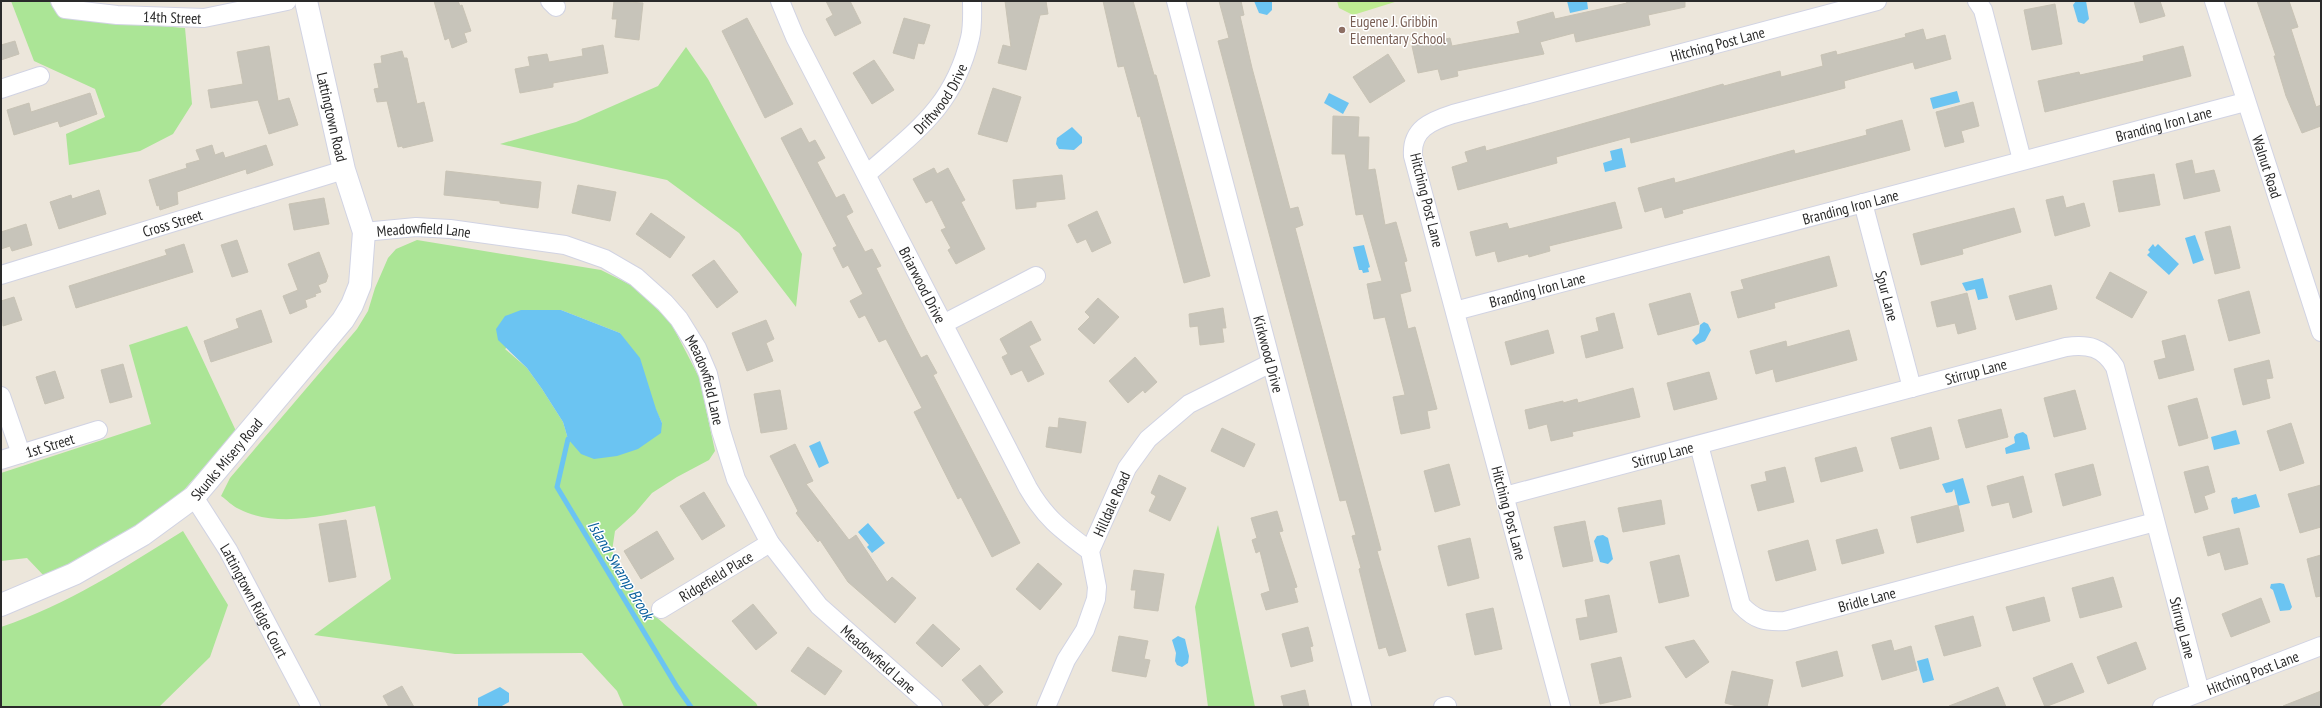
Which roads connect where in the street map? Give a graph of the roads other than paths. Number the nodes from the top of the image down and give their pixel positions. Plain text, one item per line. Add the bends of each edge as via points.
1 (60, 1) edge
2 (287, 1) edge
3 (306, 1) edge
4 (780, 1) edge
5 (972, 1) edge
6 (1176, 1) edge
7 (1877, 1) edge
8 (1977, 1) edge
9 (2214, 1) edge
10 (40, 76) dead end
11 (1, 89) edge
12 (2245, 102) junction
13 (2022, 160) junction
14 (344, 170) junction
15 (867, 174) junction
16 (1863, 203) junction
17 (364, 232) junction
18 (1, 275) edge
19 (1036, 276) dead end
20 (1455, 311) junction
21 (945, 324) junction
22 (2321, 332) edge
23 (1271, 362) junction
24 (1912, 388) junction
25 (1, 396) edge
26 (98, 430) dead end
27 (1699, 445) junction
28 (21, 454) junction
29 (1, 460) edge
30 (1505, 496) junction
31 (194, 498) junction
32 (2155, 522) junction
33 (770, 544) junction
34 (1090, 551) junction
35 (1, 605) edge
36 (661, 609) dead end
37 (2321, 646) edge
38 (2200, 692) junction
39 (311, 707) edge
40 (932, 707) edge
41 (1046, 707) edge
42 (1362, 707) edge
43 (1561, 707) edge
44 (2162, 707) edge

1 - 2 street, 14th Street via 65,9 116,15 204,18
3 - 14 main road, Lattingtown Road
4 - 15 street, Briarwood Drive via 795,37
5 - 15 street, Driftwood Drive via 970,36 951,90 930,119
6 - 23 street, Kirkwood Drive
7 - 20 street, Hitching Post Lane via 1431,121 1419,130 1413,146 1414,156
8 - 13 street via 1983,10
9 - 12 street, Walnut Road
10 - 11 street
12 - 13 street, Branding Iron Lane
12 - 22 street, Walnut Road
13 - 16 street, Branding Iron Lane
14 - 17 main road, Lattingtown Road
14 - 18 street, Cross Street
15 - 21 street, Briarwood Drive
16 - 20 street, Branding Iron Lane
16 - 24 street, Spur Lane
17 - 31 main road, Skunks Misery Road via 360,285 343,320
17 - 33 street, Meadowfield Lane via 416,228 450,229 565,245 605,259 636,277 666,303 697,348 708,374 721,431 736,479
19 - 21 street
20 - 30 street, Hitching Post Lane
21 - 34 street, Briarwood Drive via 1040,508 1054,524
23 - 34 street, Hilldale Road via 1189,404 1148,439 1127,468
23 - 42 street, Kirkwood Drive
24 - 27 street, Stirrup Lane
24 - 32 street, Stirrup Lane via 2066,347 2081,345 2103,351 2115,367
25 - 28 street
26 - 28 street, 1st Street
27 - 30 street, Stirrup Lane
27 - 32 street, Bridle Lane via 1741,605 1750,616 1769,622 1785,620
28 - 29 street, 1st Street
30 - 43 street, Hitching Post Lane
31 - 35 main road, Skunks Misery Road via 136,539 74,574
31 - 39 street, Lattingtown Ridge Court via 228,550
32 - 38 street, Stirrup Lane
33 - 36 street, Ridgefield Place
33 - 40 street, Meadowfield Lane via 819,606
34 - 41 street, Hilldale Road via 1097,587 1096,599 1085,630 1066,660
37 - 38 street, Hitching Post Lane
38 - 44 street, Hitching Post Lane

